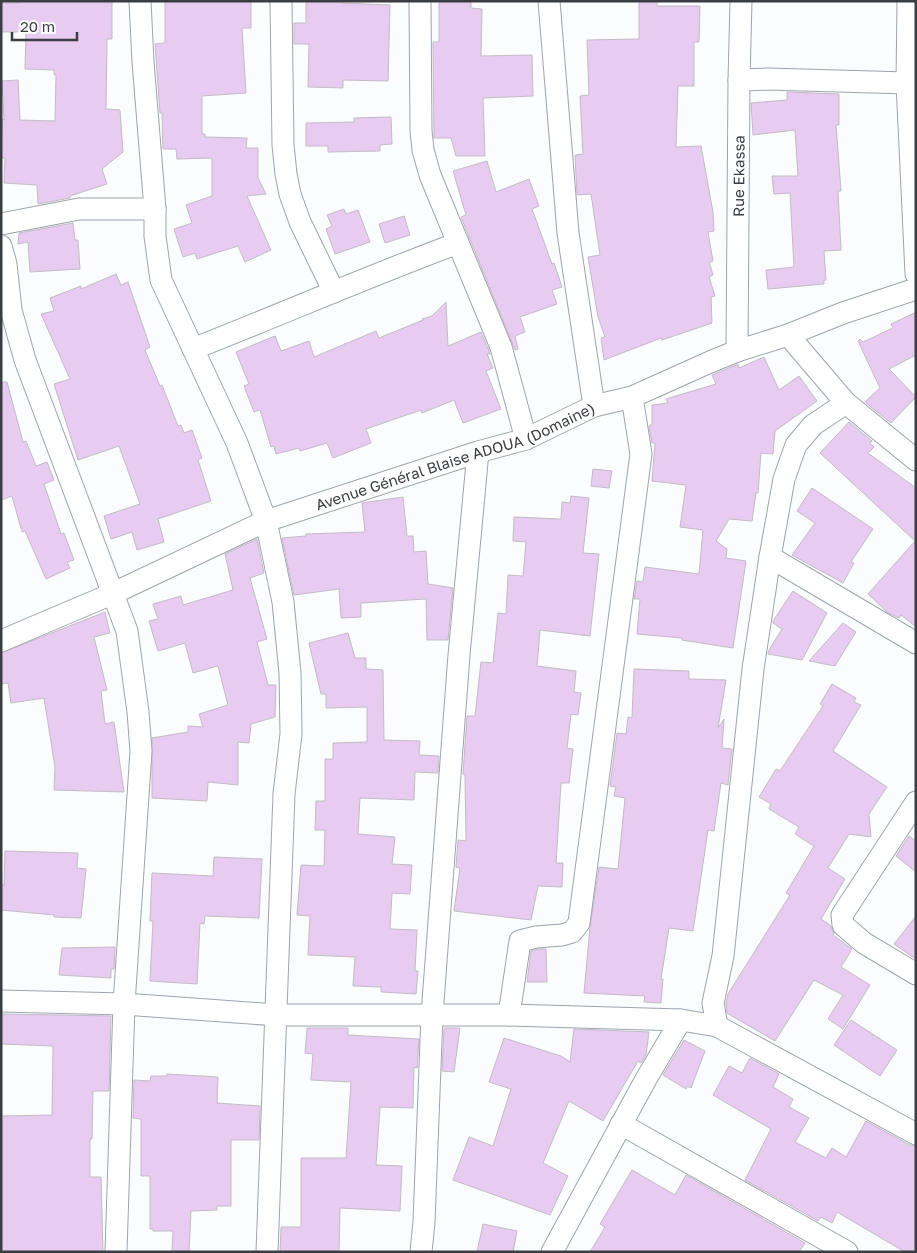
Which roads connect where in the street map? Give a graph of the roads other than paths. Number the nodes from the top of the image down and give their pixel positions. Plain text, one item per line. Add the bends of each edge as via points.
1 (140, 1) edge
2 (282, 1) edge
3 (420, 1) edge
4 (549, 1) edge
5 (742, 1) edge
6 (908, 1) edge
7 (739, 80) junction
8 (907, 83) junction
9 (155, 209) junction
10 (1, 224) edge
11 (458, 243) junction
12 (1, 246) edge
13 (916, 274) edge
14 (916, 289) edge
15 (334, 292) junction
16 (788, 335) junction
17 (193, 349) junction
18 (737, 351) junction
19 (632, 397) junction
20 (846, 403) junction
21 (594, 406) junction
22 (526, 438) junction
23 (478, 452) junction
24 (916, 460) edge
25 (266, 521) junction
26 (770, 556) junction
27 (114, 593) junction
28 (1, 641) edge
29 (916, 643) edge
30 (916, 802) edge
31 (916, 974) edge
32 (1, 1001) edge
33 (124, 1004) junction
34 (277, 1015) junction
35 (432, 1015) junction
36 (509, 1015) junction
37 (681, 1020) junction
38 (717, 1026) junction
39 (621, 1124) junction
40 (916, 1134) edge
41 (558, 1249) edge
42 (116, 1252) edge
43 (267, 1252) edge
44 (421, 1252) edge
45 (847, 1252) edge

1 - 9 street
2 - 15 street via 286,174 300,222
3 - 11 street via 423,150
4 - 21 street via 568,233
5 - 7 street, Rue Ekassa
6 - 8 street
7 - 8 street via 768,78
7 - 18 street, Rue Ekassa
8 - 13 street
9 - 10 street via 79,209
9 - 17 street via 161,280
11 - 15 street
11 - 22 street via 501,347
12 - 27 street via 11,310 25,360
14 - 16 street, Avenue Général Blaise ADOUA (Domaine) via 843,312
15 - 17 street
16 - 18 street, Avenue Général Blaise ADOUA (Domaine)
16 - 20 street
17 - 25 street via 237,444
18 - 19 street, Avenue Général Blaise ADOUA (Domaine)
19 - 21 street, Avenue Général Blaise ADOUA (Domaine)
19 - 36 street via 641,454 579,923 572,932 520,941
20 - 24 street
20 - 26 street via 813,425 796,445 784,480
21 - 22 street, Avenue Général Blaise ADOUA (Domaine)
22 - 23 street, Avenue Général Blaise ADOUA (Domaine)
23 - 25 street, Avenue Général Blaise ADOUA (Domaine)
23 - 35 street
25 - 27 street, Avenue Général Blaise ADOUA (Domaine)
25 - 34 street via 283,602 290,673 291,734 284,794
26 - 29 street
26 - 38 street via 753,669 723,956 713,1003
27 - 28 street, Avenue Général Blaise ADOUA (Domaine)
27 - 33 street via 127,631 141,751
30 - 31 street via 842,915 843,925 864,943
32 - 33 street
33 - 34 street
33 - 42 street
34 - 35 street
34 - 43 street
35 - 36 street
35 - 44 street
36 - 37 street
37 - 38 street
37 - 39 street
38 - 40 street
39 - 41 street
39 - 45 street

